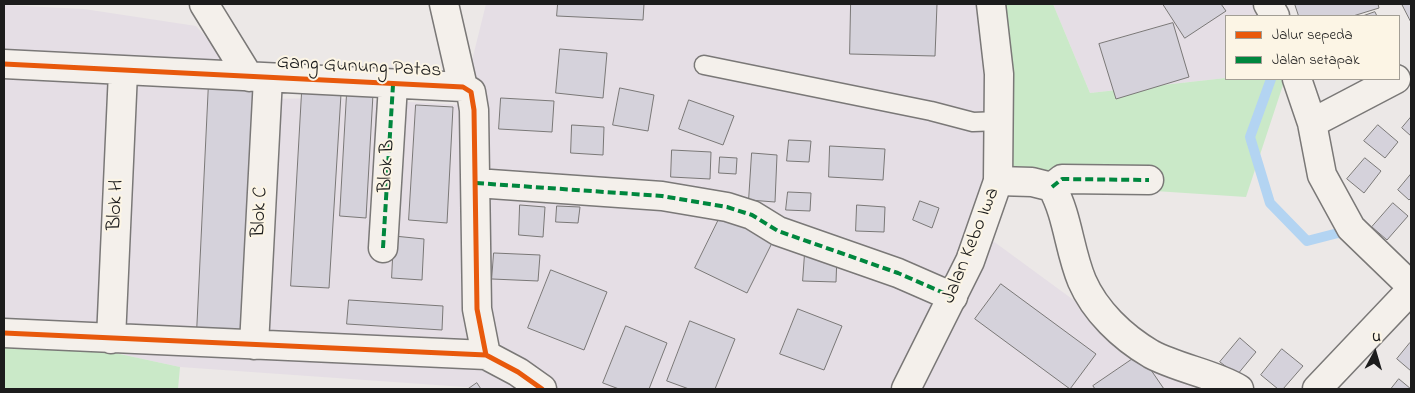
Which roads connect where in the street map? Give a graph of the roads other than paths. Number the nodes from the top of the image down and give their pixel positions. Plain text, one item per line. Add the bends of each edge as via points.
1 (204, 4) edge
2 (444, 4) edge
3 (991, 4) edge
4 (1268, 4) edge
5 (1274, 15) edge
6 (4, 64) edge
7 (704, 65) dead end
8 (123, 72) junction
9 (259, 78) junction
10 (1297, 80) edge
11 (1394, 80) edge
12 (393, 85) junction
13 (463, 87) junction
14 (1000, 121) junction
15 (1312, 123) junction
16 (1149, 180) dead end
17 (998, 181) junction
18 (476, 183) junction
19 (1052, 187) junction
20 (384, 248) dead end
21 (1411, 286) edge
22 (1411, 290) edge
23 (953, 297) junction
24 (4, 333) edge
25 (111, 339) junction
26 (254, 345) junction
27 (486, 355) junction
28 (542, 389) edge
29 (906, 389) edge
30 (1239, 389) edge
31 (1318, 389) edge

1 - 9 street, Gang Gunung Patas
2 - 13 street
3 - 14 street, Jalan Kebo Iwa via 999,74
4 - 5 street
6 - 8 street, Gang Gunung Patas
7 - 14 lane via 973,122
8 - 9 street, Gang Gunung Patas
8 - 25 street, Blok H
9 - 12 street, Gang Gunung Patas
9 - 26 street, Blok C
10 - 15 street
11 - 15 street
12 - 13 street, Gang Gunung Patas
12 - 20 street, Blok B
13 - 18 street, Gang Gunung Patas via 471,92 474,101
14 - 17 street, Jalan Kebo Iwa
15 - 21 street via 1322,175 1351,228
16 - 19 street via 1062,179
17 - 19 street via 1032,182
17 - 23 street, Jalan Kebo Iwa via 970,261
18 - 23 street via 662,196 727,207
18 - 27 street, Gang Gunung Patas via 477,309
19 - 30 street via 1061,204 1077,269 1090,300 1117,328 1152,354
22 - 31 street
23 - 29 street, Jalan Kebo Iwa
24 - 25 street
25 - 26 street
26 - 27 street
27 - 28 street

